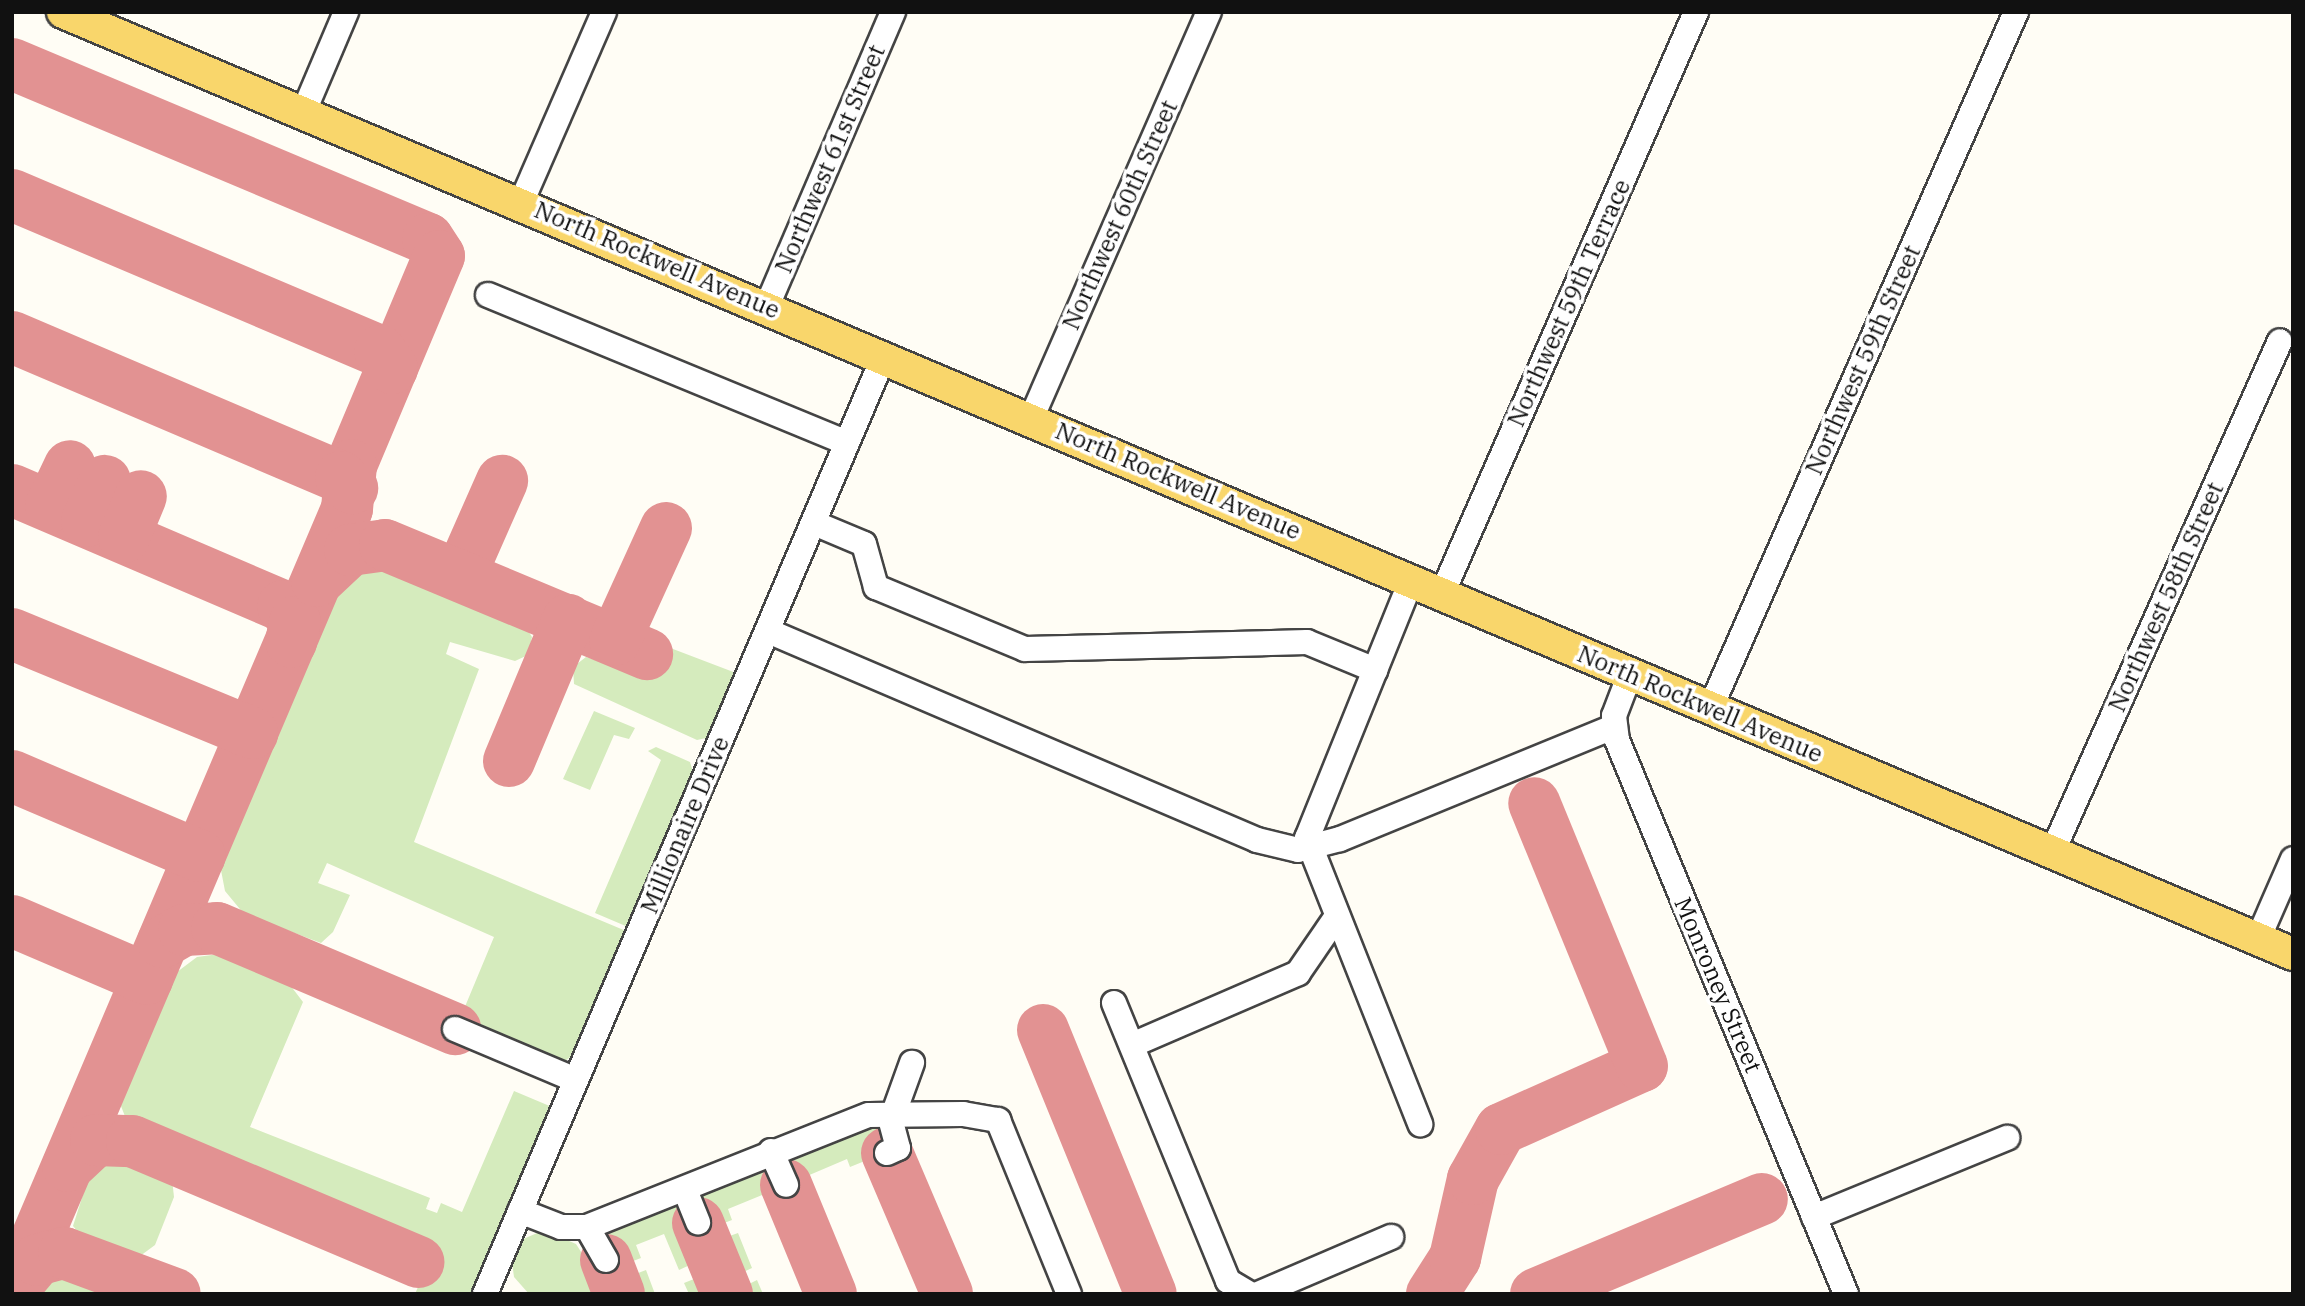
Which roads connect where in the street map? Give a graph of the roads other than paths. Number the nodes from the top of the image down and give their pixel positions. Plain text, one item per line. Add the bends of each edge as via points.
1 (63, 12) edge
2 (346, 12) edge
3 (604, 12) edge
4 (893, 12) edge
5 (1209, 12) edge
6 (1696, 12) edge
7 (2016, 12) edge
8 (304, 111) junction
9 (521, 203) junction
10 (488, 295) dead end
11 (766, 306) junction
12 (2280, 341) dead end
13 (884, 356) junction
14 (1031, 419) junction
15 (847, 443) junction
16 (814, 523) junction
17 (1411, 581) junction
18 (1442, 594) junction
19 (768, 631) junction
20 (1375, 670) junction
21 (1630, 674) junction
22 (1710, 709) junction
23 (1613, 727) junction
24 (1310, 849) junction
25 (2052, 853) junction
26 (2293, 859) edge
27 (1337, 916) junction
28 (2258, 939) junction
29 (2293, 954) edge
30 (1114, 1003) dead end
31 (455, 1029) dead end
32 (1132, 1045) junction
33 (912, 1063) dead end
34 (576, 1080) junction
35 (894, 1112) junction
36 (1420, 1124) dead end
37 (2007, 1138) dead end
38 (771, 1151) junction
39 (887, 1153) dead end
40 (786, 1185) dead end
41 (685, 1190) junction
42 (520, 1211) junction
43 (1814, 1217) junction
44 (698, 1223) dead end
45 (587, 1227) junction
46 (1391, 1237) dead end
47 (606, 1260) dead end
48 (490, 1292) edge
49 (1069, 1294) edge
50 (1250, 1294) edge
51 (1258, 1294) edge
52 (1846, 1294) edge

1 - 8 main road, North Rockwell Avenue
2 - 8 street
3 - 9 street
4 - 11 street, Northwest 61st Street
5 - 14 street, Northwest 60th Street
6 - 18 street, Northwest 59th Terrace
7 - 22 street, Northwest 59th Street
8 - 9 main road, North Rockwell Avenue
9 - 11 main road, North Rockwell Avenue
10 - 15 street
11 - 13 main road, North Rockwell Avenue
12 - 25 street, Northwest 58th Street
13 - 14 main road, North Rockwell Avenue
13 - 15 street, Millionaire Drive
14 - 17 main road, North Rockwell Avenue
15 - 16 street, Millionaire Drive
16 - 19 street, Millionaire Drive
16 - 20 street via 864,544 876,587 1025,649 1307,642
17 - 18 main road, North Rockwell Avenue
17 - 20 street
18 - 21 main road, North Rockwell Avenue
19 - 24 street via 1257,840
19 - 34 street, Millionaire Drive
20 - 24 street via 1309,828
21 - 22 main road, North Rockwell Avenue
21 - 23 street
22 - 25 main road, North Rockwell Avenue
23 - 24 street
23 - 43 street, Monroney Street
24 - 27 street
25 - 28 main road, North Rockwell Avenue
26 - 28 street
27 - 32 street via 1298,973
27 - 36 street
28 - 29 main road, North Rockwell Avenue
30 - 32 street
31 - 34 street
32 - 50 street via 1228,1280
33 - 35 street
34 - 42 street, Millionaire Drive
35 - 38 street via 869,1115
35 - 39 street via 898,1148
35 - 49 street via 931,1109 998,1120
37 - 43 street
38 - 40 street
38 - 41 street
41 - 44 street
41 - 45 street
42 - 45 street via 561,1227
42 - 48 street, Millionaire Drive
43 - 52 street, Monroney Street
45 - 47 street
46 - 51 street

